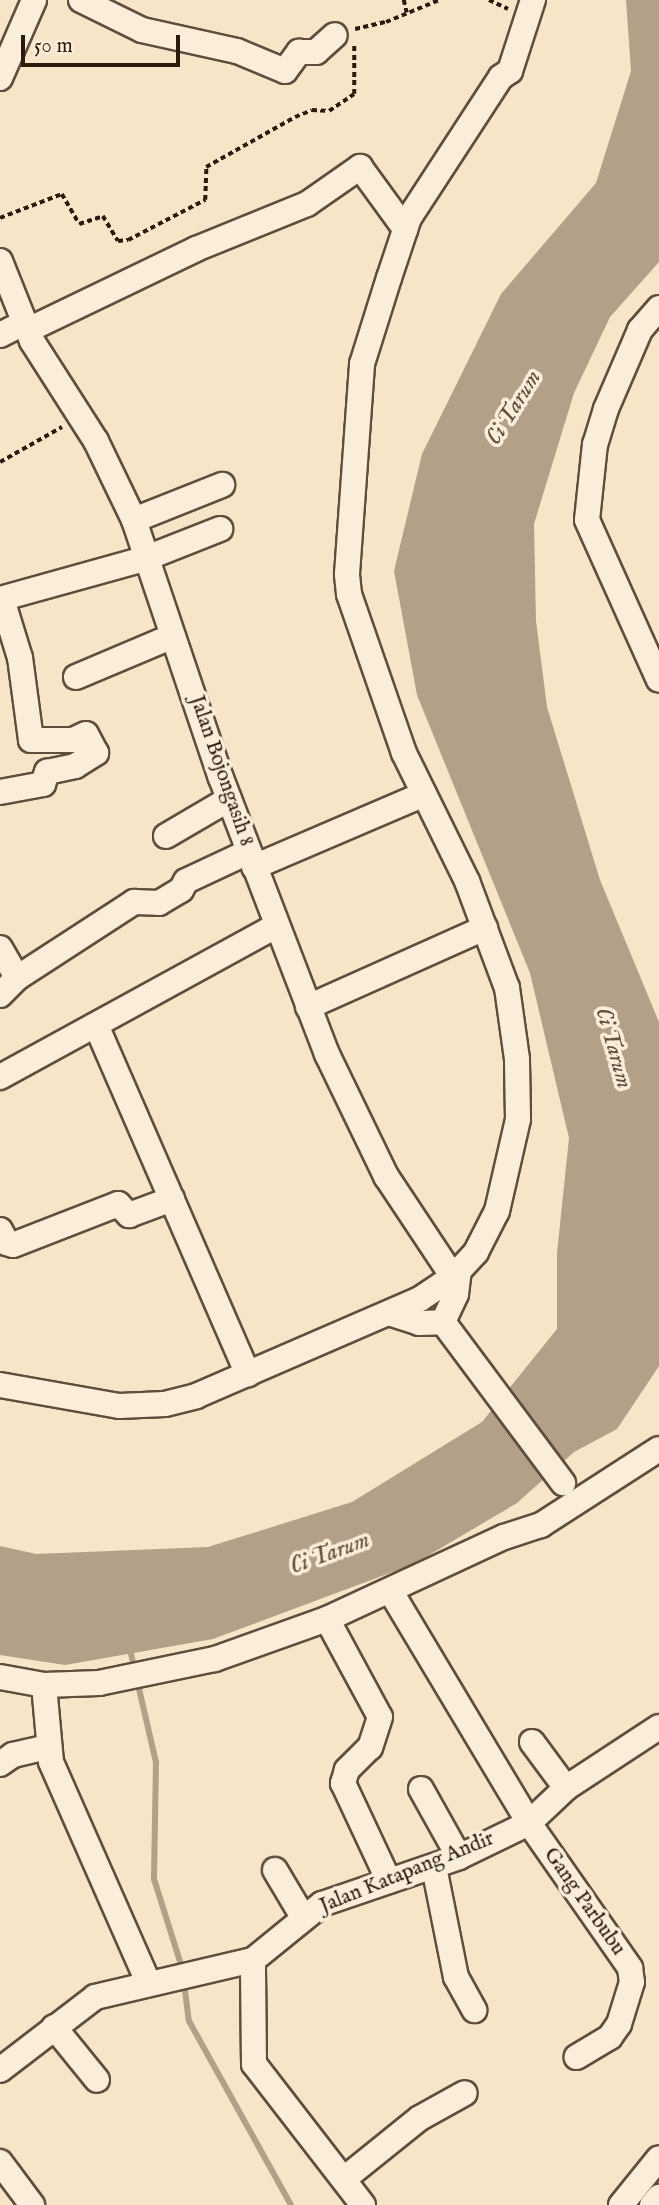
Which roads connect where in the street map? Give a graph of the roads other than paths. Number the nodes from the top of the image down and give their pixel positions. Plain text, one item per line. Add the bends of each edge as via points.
1 (34, 0) edge
2 (81, 0) edge
3 (533, 0) edge
4 (9, 35) edge
5 (335, 35) dead end
6 (0, 78) edge
7 (405, 229) junction
8 (0, 261) edge
9 (659, 308) edge
10 (27, 326) junction
11 (0, 335) edge
12 (650, 335) edge
13 (222, 485) dead end
14 (134, 520) junction
15 (220, 529) dead end
16 (144, 559) junction
17 (1, 599) edge
18 (173, 636) junction
19 (76, 677) dead end
20 (659, 680) edge
21 (0, 792) edge
22 (424, 794) junction
23 (229, 799) junction
24 (166, 836) dead end
25 (251, 860) junction
26 (276, 926) junction
27 (485, 929) junction
28 (0, 948) edge
29 (9, 987) edge
30 (308, 1007) junction
31 (96, 1026) junction
32 (0, 1077) edge
33 (172, 1199) junction
34 (0, 1230) edge
35 (456, 1274) junction
36 (389, 1313) junction
37 (443, 1322) junction
38 (248, 1374) junction
39 (0, 1385) edge
40 (659, 1448) edge
41 (614, 1481) junction
42 (563, 1483) junction
43 (541, 1525) junction
44 (391, 1592) junction
45 (327, 1619) junction
46 (0, 1677) edge
47 (44, 1685) junction
48 (659, 1727) edge
49 (532, 1742) dead end
50 (50, 1747) junction
51 (0, 1764) edge
52 (566, 1787) junction
53 (421, 1788) dead end
54 (529, 1823) junction
55 (458, 1857) junction
56 (434, 1867) junction
57 (275, 1870) dead end
58 (389, 1881) junction
59 (303, 1917) junction
60 (253, 1960) junction
61 (148, 1982) junction
62 (474, 2010) dead end
63 (54, 2027) junction
64 (577, 2057) dead end
65 (0, 2070) edge
66 (97, 2080) dead end
67 (465, 2093) dead end
68 (659, 2158) edge
69 (0, 2162) edge
70 (344, 2179) junction
71 (659, 2197) edge
72 (32, 2205) edge
73 (363, 2205) edge
74 (621, 2205) edge
75 (652, 2205) edge

1 - 4 street
2 - 5 street via 142,30 237,51 285,71 299,52 316,52
3 - 7 street via 510,71 501,77 439,169
4 - 6 street
7 - 10 street via 360,167 307,204
7 - 22 street via 362,364 347,573 349,594 404,752
8 - 10 street, Jalan Bojongasih 8
9 - 12 street
10 - 11 street
10 - 14 street, Jalan Bojongasih 8 via 96,440
12 - 20 street via 595,444 587,520
13 - 14 street
14 - 16 street, Jalan Bojongasih 8
15 - 16 street
16 - 17 street
16 - 18 street, Jalan Bojongasih 8
17 - 21 street via 20,658 31,740 73,740 86,734 96,753 75,766 47,772 43,783
18 - 19 street
18 - 23 street, Jalan Bojongasih 8
22 - 25 street
22 - 27 street
23 - 24 street
23 - 25 street, Jalan Bojongasih 8
25 - 26 street, Jalan Bojongasih 8
25 - 29 street via 186,881 181,890 159,903 134,902
26 - 30 street, Jalan Bojongasih 8
26 - 31 street
27 - 30 street
27 - 35 street via 507,988 517,1059 518,1119 497,1211 476,1252
28 - 29 street
30 - 35 street, Jalan Bojongasih 8 via 386,1177
31 - 32 street
31 - 33 street
33 - 34 street via 129,1215 118,1204 13,1245
33 - 38 street
35 - 36 street
35 - 37 street via 456,1294
36 - 37 street via 419,1323
36 - 38 street
37 - 42 street
38 - 39 street via 165,1404 120,1406
40 - 41 street
41 - 42 street via 578,1478
41 - 43 street
42 - 43 street
43 - 44 street via 504,1537
44 - 45 street
44 - 54 street, Gang Parbubu
45 - 47 street via 215,1659 133,1678
45 - 58 street via 380,1717 370,1747 347,1770 343,1783
46 - 47 street
47 - 50 street
48 - 52 street, Jalan Katapang Andir
49 - 52 street
50 - 51 street via 13,1755
50 - 61 street via 51,1762
52 - 54 street, Jalan Katapang Andir
53 - 55 street
54 - 55 street, Jalan Katapang Andir
54 - 64 street, Gang Parbubu via 630,1968 632,1982 619,2024 610,2037
55 - 56 street, Jalan Katapang Andir
56 - 58 street, Jalan Katapang Andir
56 - 62 street via 456,1977
57 - 59 street
58 - 59 street, Jalan Katapang Andir via 322,1904
59 - 60 street, Jalan Katapang Andir
60 - 61 street
60 - 70 street via 254,2064
61 - 63 street via 95,1997
63 - 65 street
63 - 66 street
67 - 70 street via 420,2118
68 - 74 street
69 - 72 street
70 - 73 street
71 - 75 street

